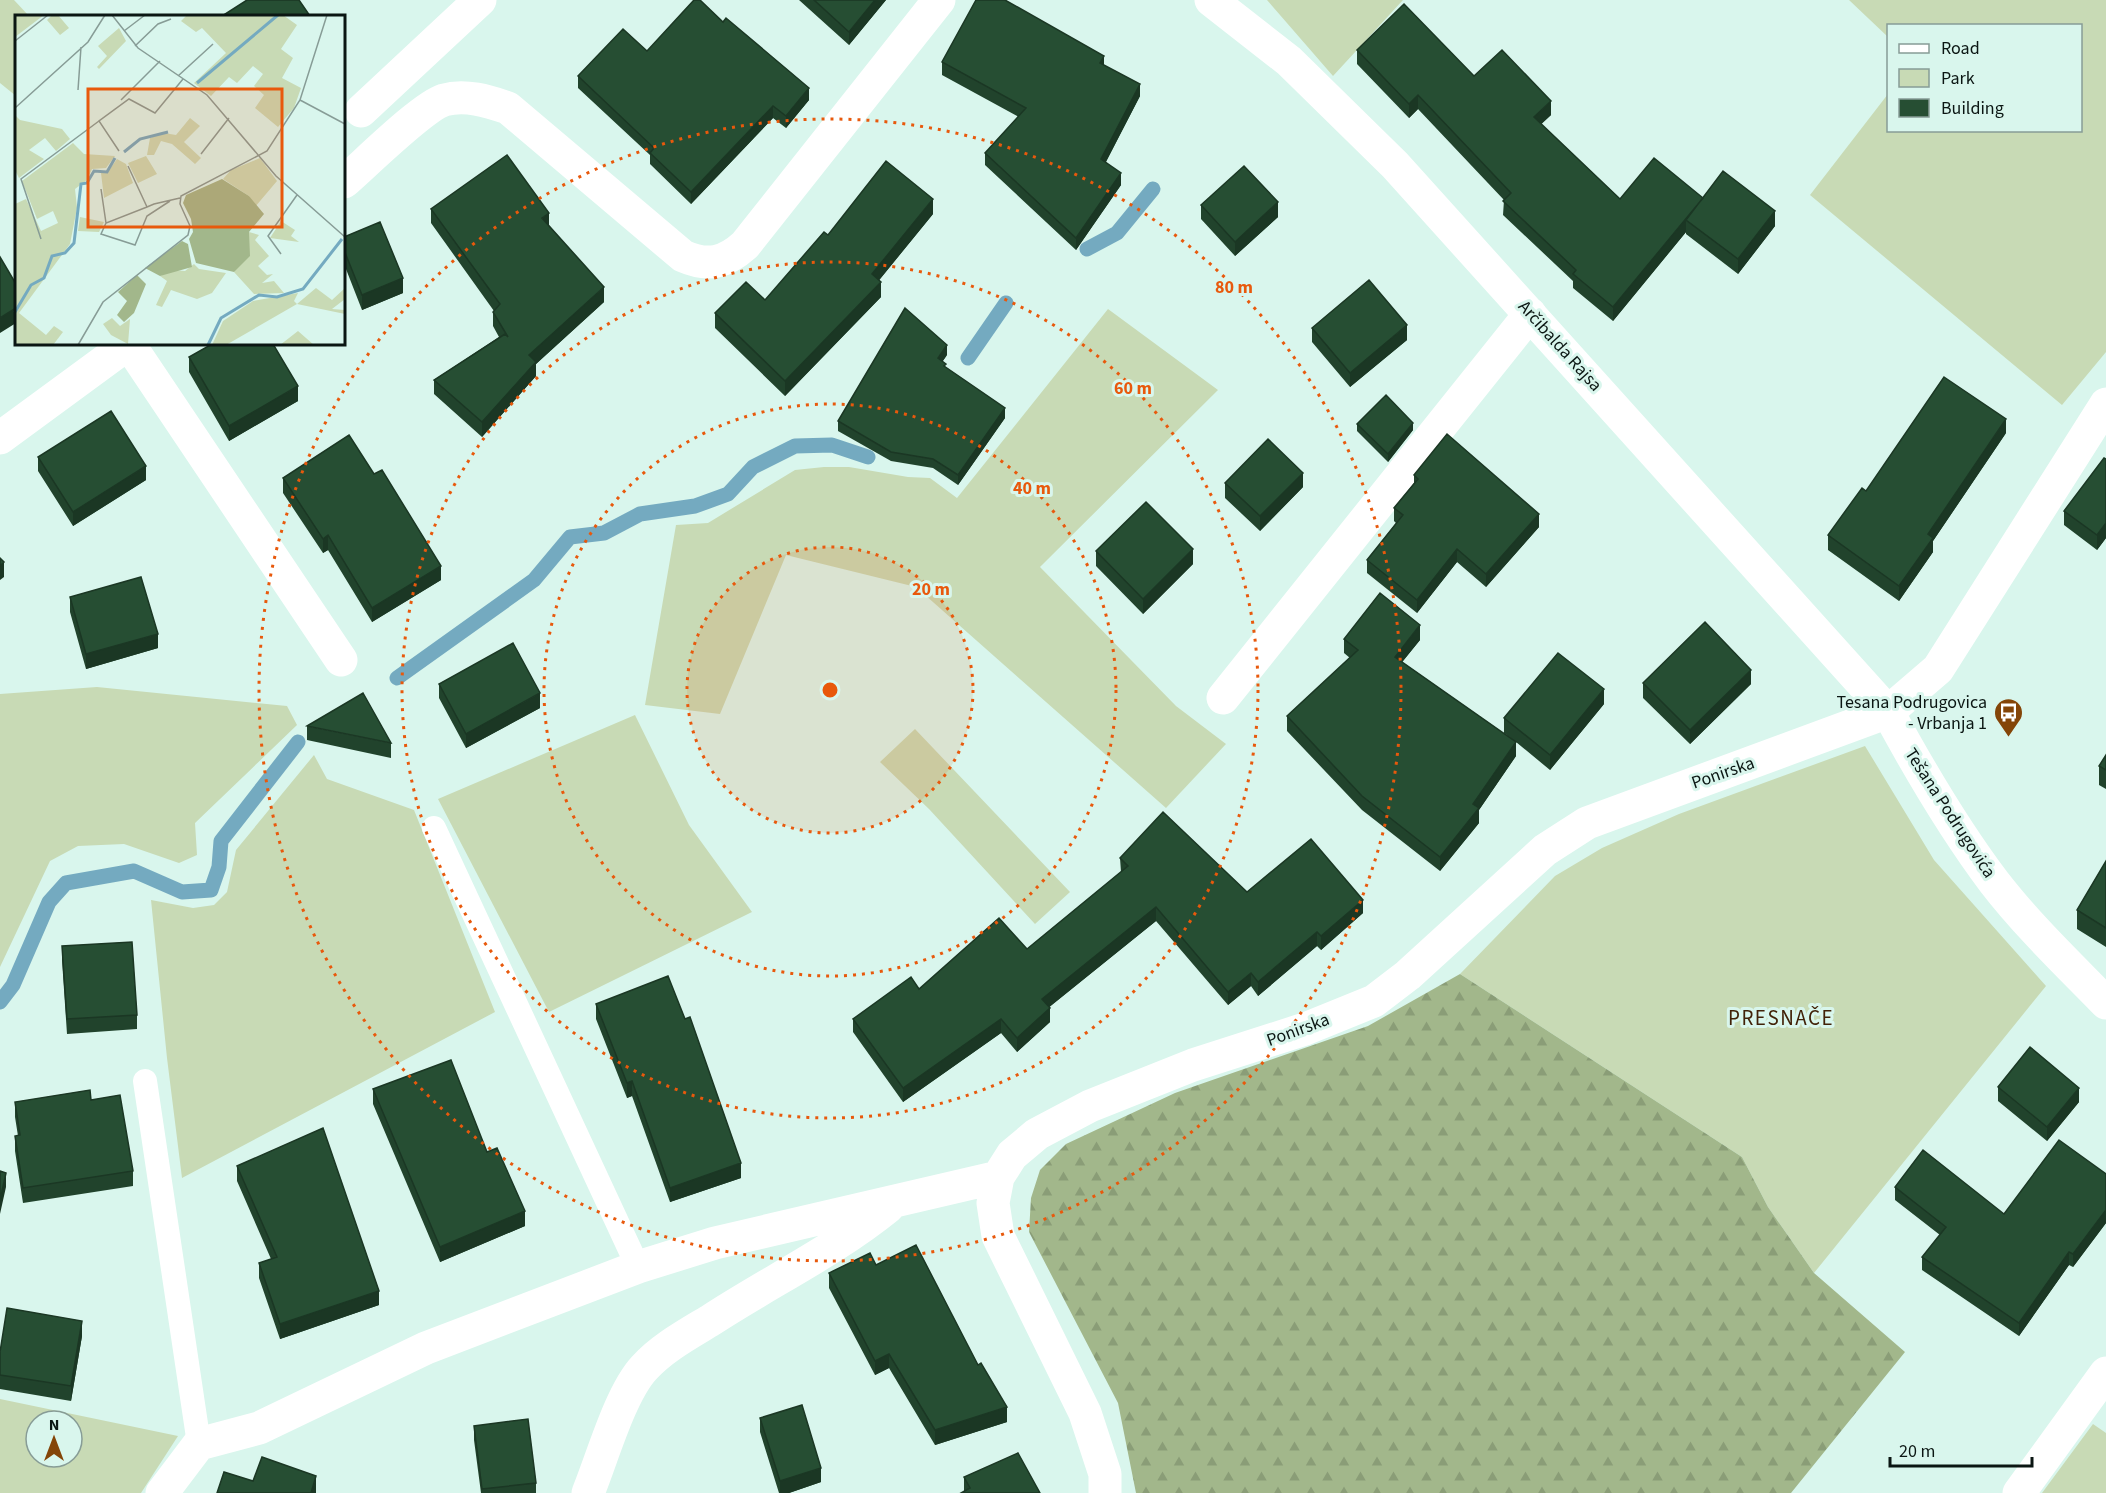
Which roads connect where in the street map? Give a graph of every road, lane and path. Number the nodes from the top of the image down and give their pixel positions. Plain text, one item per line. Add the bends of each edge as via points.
1 (480, 0) edge
2 (939, 0) edge
3 (1211, 0) edge
4 (361, 111) dead end
5 (345, 181) edge
6 (1530, 314) junction
7 (127, 345) edge
8 (129, 345) edge
9 (2106, 404) edge
10 (0, 438) edge
11 (341, 660) dead end
12 (1223, 698) dead end
13 (1888, 712) junction
14 (434, 828) dead end
15 (2106, 1003) edge
16 (145, 1081) dead end
17 (998, 1177) junction
18 (895, 1202) junction
19 (638, 1267) junction
20 (2106, 1374) edge
21 (199, 1444) junction
22 (162, 1493) edge
23 (588, 1493) edge
24 (1106, 1493) edge
25 (2019, 1493) edge

1 - 4 street
2 - 5 street via 745,245 732,257 713,264 683,256 508,108 489,101 444,100 426,110
3 - 6 street, Arčibalda Rajsa via 1289,61 1395,165
6 - 12 street
6 - 13 street, Arčibalda Rajsa
7 - 10 street
8 - 11 street
9 - 13 street via 1938,669
13 - 15 street, Tešana Podrugovića via 1921,772 1995,883
13 - 17 street, Ponirska via 1587,823 1545,850 1408,975 1374,1001 1090,1106 1037,1134 1012,1155
14 - 19 lane
16 - 21 lane
17 - 18 street
17 - 24 street, Ponirska via 993,1203 998,1236 1085,1413 1105,1474
18 - 19 street via 715,1243
18 - 23 street via 856,1232 667,1348 643,1369 626,1397
19 - 21 street via 426,1348 259,1428
20 - 25 street
21 - 22 street

